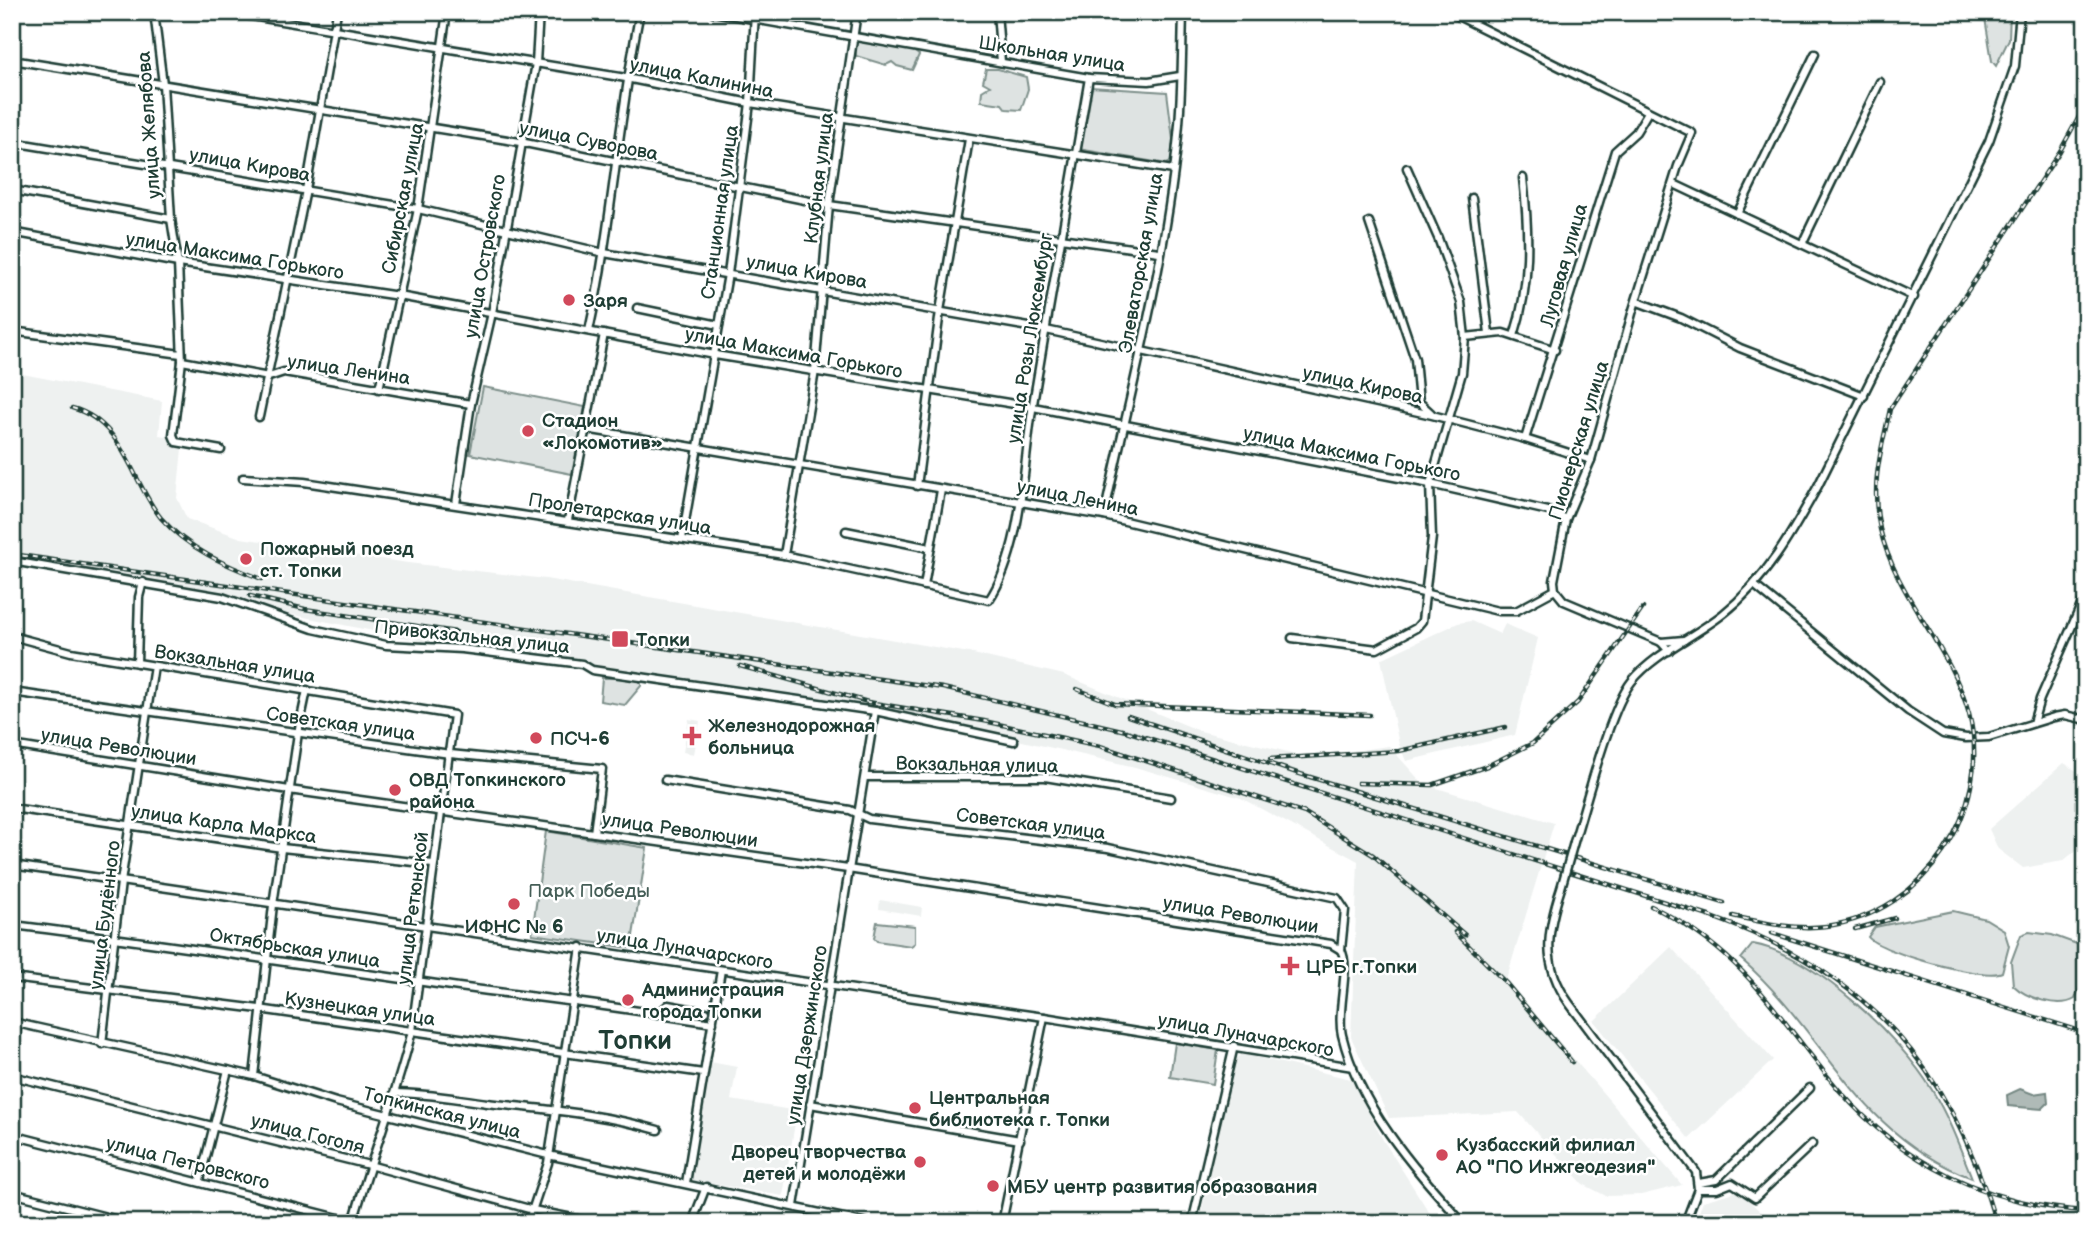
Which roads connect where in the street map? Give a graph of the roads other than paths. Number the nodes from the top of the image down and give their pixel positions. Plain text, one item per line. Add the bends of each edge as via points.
1 (126, 12) edge
2 (226, 12) edge
3 (337, 12) edge
4 (447, 12) edge
5 (539, 12) edge
6 (640, 12) edge
7 (713, 12) edge
8 (857, 12) edge
9 (997, 12) edge
10 (1183, 12) edge
11 (1450, 12) edge
12 (2020, 12) edge
13 (155, 13) edge
14 (755, 16) edge
15 (335, 31) junction
16 (853, 35) junction
17 (444, 48) junction
18 (1815, 54) dead end
19 (12, 60) edge
20 (1001, 62) junction
21 (536, 63) junction
22 (1180, 76) junction
23 (626, 78) junction
24 (1089, 78) junction
25 (1880, 82) dead end
26 (163, 84) junction
27 (750, 103) junction
28 (318, 111) junction
29 (1648, 111) junction
30 (841, 117) junction
31 (433, 128) junction
32 (969, 139) junction
33 (12, 142) edge
34 (520, 142) junction
35 (1076, 153) junction
36 (618, 161) junction
37 (167, 166) junction
38 (1406, 168) dead end
39 (1173, 170) junction
40 (1524, 178) dead end
41 (1674, 184) junction
42 (739, 188) junction
43 (12, 190) edge
44 (306, 190) junction
45 (1472, 198) dead end
46 (829, 205) junction
47 (418, 209) junction
48 (1737, 214) junction
49 (171, 219) junction
50 (1369, 222) dead end
51 (956, 223) junction
52 (506, 230) junction
53 (12, 232) edge
54 (1062, 239) junction
55 (1802, 244) junction
56 (1159, 252) junction
57 (604, 253) junction
58 (178, 263) junction
59 (728, 274) junction
60 (287, 280) junction
61 (822, 289) junction
62 (400, 296) junction
63 (1914, 297) junction
64 (1637, 302) junction
65 (637, 309) dead end
66 (940, 311) junction
67 (492, 313) junction
68 (719, 325) junction
69 (1046, 330) junction
70 (12, 331) edge
71 (589, 331) junction
72 (1489, 333) junction
73 (604, 334) junction
74 (1514, 336) junction
75 (1465, 337) junction
76 (1555, 350) junction
77 (1141, 351) junction
78 (715, 355) junction
79 (182, 358) junction
80 (815, 371) junction
81 (269, 377) junction
82 (379, 389) junction
83 (929, 392) junction
84 (1864, 396) junction
85 (471, 404) junction
86 (1032, 407) junction
87 (1432, 415) junction
88 (259, 417) dead end
89 (1449, 419) junction
90 (1124, 425) junction
91 (586, 429) junction
92 (1525, 439) junction
93 (697, 447) junction
94 (221, 450) dead end
95 (1591, 460) junction
96 (801, 467) junction
97 (243, 478) dead end
98 (1430, 484) junction
99 (917, 486) junction
100 (941, 489) junction
101 (1018, 502) junction
102 (456, 504) junction
103 (1104, 516) junction
104 (1566, 519) junction
105 (568, 520) junction
106 (846, 531) dead end
107 (682, 539) junction
108 (930, 548) junction
109 (784, 555) junction
110 (12, 561) edge
111 (143, 582) junction
112 (1754, 585) junction
113 (924, 586) junction
114 (1555, 590) junction
115 (1426, 593) junction
116 (2086, 594) edge
117 (989, 600) joint
118 (12, 636) edge
119 (1292, 638) dead end
120 (1686, 640) junction
121 (1661, 642) junction
122 (1669, 652) junction
123 (137, 663) junction
124 (154, 666) junction
125 (307, 690) junction
126 (12, 692) edge
127 (875, 711) junction
128 (147, 713) junction
129 (454, 715) joint
130 (2086, 720) edge
131 (2033, 723) junction
132 (298, 733) junction
133 (1014, 741) dead end
134 (12, 746) edge
135 (450, 754) junction
136 (140, 765) junction
137 (865, 777) junction
138 (665, 780) dead end
139 (289, 790) junction
140 (1171, 798) dead end
141 (12, 808) edge
142 (441, 811) junction
143 (856, 814) junction
144 (132, 827) junction
145 (594, 833) junction
146 (282, 848) junction
147 (433, 864) junction
148 (12, 865) edge
149 (848, 869) junction
150 (121, 882) junction
151 (273, 905) junction
152 (12, 925) edge
153 (425, 927) junction
154 (116, 937) junction
155 (581, 947) junction
156 (1341, 950) junction
157 (267, 958) junction
158 (721, 970) junction
159 (12, 978) edge
160 (419, 982) junction
161 (829, 985) junction
162 (110, 991) junction
163 (573, 1000) junction
164 (259, 1009) junction
165 (706, 1012) dead end
166 (667, 1016) dead end
167 (1044, 1017) junction
168 (15, 1023) edge
169 (713, 1023) junction
170 (412, 1031) junction
171 (102, 1044) junction
172 (1234, 1046) junction
173 (12, 1050) edge
174 (565, 1054) junction
175 (1353, 1067) junction
176 (228, 1070) junction
177 (703, 1073) junction
178 (12, 1076) edge
179 (254, 1076) junction
180 (1810, 1088) dead end
181 (395, 1093) junction
182 (810, 1104) junction
183 (558, 1110) junction
184 (388, 1115) junction
185 (215, 1126) junction
186 (658, 1130) dead end
187 (12, 1135) edge
188 (1020, 1140) junction
189 (1812, 1144) dead end
190 (548, 1156) junction
191 (369, 1165) junction
192 (200, 1180) junction
193 (686, 1183) junction
194 (1699, 1186) junction
195 (706, 1187) junction
196 (12, 1193) edge
197 (794, 1206) junction
198 (533, 1210) junction
199 (130, 1223) edge
200 (354, 1223) edge
201 (528, 1223) edge
202 (596, 1223) edge
203 (692, 1223) edge
204 (867, 1223) edge
205 (1002, 1223) edge
206 (1192, 1223) edge
207 (1463, 1223) edge
208 (1685, 1223) edge

1 - 13 street
2 - 15 street, улица Калинина
3 - 15 street
4 - 17 street, Сибирская улица
5 - 21 street, улица Островского
6 - 23 street
7 - 14 street, Школьная улица
8 - 16 street, Клубная улица
9 - 20 street
10 - 22 street, Элеваторская улица
11 - 29 street
12 - 63 street via 2015,66 1996,122
13 - 26 street, улица Желябова
14 - 16 street, Школьная улица
14 - 27 street, Станционная улица
15 - 17 street, улица Калинина
15 - 28 street
16 - 20 street, Школьная улица
16 - 30 street, Клубная улица
17 - 21 street, улица Калинина
17 - 31 street, Сибирская улица
18 - 48 street
19 - 26 street, улица Суворова
20 - 24 street, Школьная улица
21 - 23 street, улица Калинина
21 - 34 street, улица Островского
22 - 24 street, Школьная улица via 1149,81
22 - 39 street, Элеваторская улица
23 - 27 street, улица Калинина
23 - 36 street
24 - 35 street, улица Розы Люксембург
25 - 55 street
26 - 28 street, улица Суворова
26 - 37 street, улица Желябова
27 - 30 street, улица Калинина
27 - 42 street, Станционная улица
28 - 31 street, улица Суворова
28 - 44 street
29 - 41 street, Пионерская улица via 1692,133
29 - 76 street, Луговая улица via 1636,132 1615,151
30 - 32 street, улица Калинина
30 - 46 street, Клубная улица
31 - 34 street, улица Суворова
31 - 47 street, Сибирская улица
32 - 35 street, улица Калинина
32 - 51 street
33 - 37 street, улица Кирова
34 - 36 street, улица Суворова
34 - 52 street, улица Островского
35 - 39 street, улица Калинина
35 - 54 street, улица Розы Люксембург
36 - 42 street, улица Суворова
36 - 57 street
37 - 44 street, улица Кирова
37 - 49 street, улица Желябова
38 - 75 street via 1461,303
39 - 56 street, Элеваторская улица
40 - 74 street via 1528,261
41 - 48 street
41 - 64 street, Пионерская улица
42 - 46 street, улица Суворова
42 - 59 street, Станционная улица
43 - 49 street
44 - 47 street, улица Кирова
44 - 60 street
45 - 72 street
46 - 51 street, улица Суворова
46 - 61 street, Клубная улица
47 - 52 street, улица Кирова
47 - 62 street, Сибирская улица
48 - 55 street
49 - 58 street, улица Желябова
50 - 87 street via 1415,359 1419,402
51 - 54 street, улица Суворова
51 - 66 street
52 - 57 street, улица Кирова
52 - 67 street, улица Островского
53 - 58 street, улица Максима Горького
54 - 56 street, улица Суворова
54 - 69 street, улица Розы Люксембург
55 - 63 street
56 - 77 street, Элеваторская улица
57 - 59 street, улица Кирова
57 - 71 street
58 - 60 street, улица Максима Горького
58 - 79 street, улица Желябова
59 - 61 street, улица Кирова
59 - 68 street, Станционная улица
60 - 62 street, улица Максима Горького
60 - 81 street
61 - 66 street, улица Кирова
61 - 80 street, Клубная улица
62 - 67 street, улица Максима Горького
62 - 82 street, Сибирская улица
63 - 84 street
64 - 84 street
64 - 95 street, Пионерская улица
65 - 68 street
66 - 69 street, улица Кирова
66 - 83 street
67 - 71 street, улица Максима Горького
67 - 85 street, улица Островского
68 - 78 street, Станционная улица
69 - 77 street, улица Кирова
69 - 86 street, улица Розы Люксембург
70 - 79 street, улица Ленина
71 - 73 street, улица Максима Горького
72 - 74 street
72 - 75 street
73 - 78 street, улица Максима Горького
73 - 91 street
74 - 76 street
75 - 89 street via 1462,373
76 - 92 street, Луговая улица
77 - 87 street, улица Кирова
77 - 90 street, Элеваторская улица
78 - 80 street, улица Максима Горького
78 - 93 street, Станционная улица
79 - 81 street, улица Ленина
79 - 94 street, улица Желябова via 176,442
80 - 83 street, улица Максима Горького
80 - 96 street, Клубная улица
81 - 82 street, улица Ленина via 284,372
81 - 88 street
82 - 85 street, улица Ленина
83 - 86 street, улица Максима Горького
83 - 99 street
84 - 112 street via 1787,542
85 - 102 street, улица Островского
86 - 90 street, улица Максима Горького
86 - 101 street, улица Розы Люксембург
87 - 89 street, улица Кирова
89 - 92 street, улица Кирова
89 - 98 street
90 - 98 street, улица Максима Горького
90 - 103 street, Элеваторская улица
91 - 93 street, улица Ленина
91 - 105 street
92 - 95 street, улица Кирова
93 - 96 street, улица Ленина
93 - 107 street, Станционная улица
95 - 104 street, Пионерская улица
96 - 99 street, улица Ленина
96 - 109 street, Клубная улица
97 - 102 street, Пролетарская улица
98 - 104 street, улица Максима Горького
98 - 115 street via 1432,537
99 - 100 street, улица Ленина
100 - 101 street, улица Ленина
100 - 108 street
101 - 103 street, улица Ленина
101 - 117 street, улица Розы Люксембург via 1005,568
102 - 105 street, Пролетарская улица
103 - 115 street, улица Ленина
104 - 114 street, Пионерская улица
105 - 107 street, Пролетарская улица
106 - 108 street
107 - 109 street, Пролетарская улица
108 - 113 street
109 - 113 street, Пролетарская улица
110 - 111 street, Привокзальная улица
111 - 123 street
111 - 127 street, Привокзальная улица via 222,597 313,629 386,645 582,664 592,670
112 - 120 street
112 - 131 street via 1943,734 1994,736
113 - 117 street, Пролетарская улица
114 - 115 street, улица Ленина via 1511,612
114 - 121 street via 1569,604
115 - 119 street via 1419,625 1377,649
116 - 131 street
118 - 123 street, Вокзальная улица
120 - 121 street
120 - 122 street
121 - 122 street
122 - 194 street, bridge via 1627,689 1574,842 1547,945 1556,982 1691,1164
123 - 124 street, Вокзальная улица
124 - 125 street, Вокзальная улица
124 - 128 street, улица Будённого
125 - 129 street, Вокзальная улица
125 - 132 street
126 - 128 street, Советская улица
127 - 133 street, Привокзальная улица
127 - 137 street, улица Дзержинского
128 - 132 street, Советская улица
128 - 136 street, улица Будённого
129 - 135 street, улица Ретюнской
130 - 131 street via 2065,715
132 - 135 street, Советская улица
132 - 139 street
134 - 136 street, улица Революции
135 - 142 street, улица Ретюнской
135 - 145 street, Советская улица via 602,769
136 - 139 street, улица Революции
136 - 144 street, улица Будённого
137 - 140 street, Вокзальная улица via 1045,777
137 - 143 street, улица Дзержинского
138 - 143 street, Советская улица
139 - 142 street, улица Революции
139 - 146 street
141 - 144 street, улица Карла Маркса
142 - 145 street, улица Революции
142 - 147 street, улица Ретюнской
143 - 149 street, улица Дзержинского
143 - 156 street, Советская улица via 1108,848 1337,898 1345,910
144 - 146 street, улица Карла Маркса
144 - 150 street, улица Будённого
145 - 149 street, улица Революции
146 - 147 street, улица Карла Маркса
146 - 151 street
147 - 153 street, улица Ретюнской
148 - 150 street, улица Луначарского
149 - 156 street, улица Революции via 1319,942
149 - 161 street, улица Дзержинского
150 - 151 street, улица Луначарского
150 - 154 street, улица Будённого
151 - 153 street, улица Луначарского
151 - 157 street
152 - 154 street, Октябрьская улица
153 - 155 street, улица Луначарского
153 - 160 street, улица Ретюнской
154 - 157 street, Октябрьская улица
154 - 162 street, улица Будённого
155 - 158 street, улица Луначарского
155 - 163 street
156 - 175 street, Советская улица via 1345,961 1339,1018
157 - 160 street, Октябрьская улица
157 - 164 street
158 - 161 street, улица Луначарского
158 - 169 street
159 - 162 street, Кузнецкая улица
160 - 163 street, Октябрьская улица
160 - 170 street, улица Ретюнской
161 - 167 street, улица Луначарского
161 - 182 street, улица Дзержинского
162 - 164 street, Кузнецкая улица
162 - 171 street, улица Будённого
163 - 165 street, Октябрьская улица via 658,1014 668,1005
163 - 174 street
164 - 170 street, Кузнецкая улица
164 - 179 street
166 - 169 street
167 - 172 street, улица Луначарского
167 - 188 street
168 - 171 street, Топкинская улица
168 - 173 street
169 - 177 street
170 - 174 street, Кузнецкая улица
170 - 181 street, улица Ретюнской
171 - 176 street, Топкинская улица
172 - 175 street, улица Луначарского
172 - 206 street
174 - 177 street, Кузнецкая улица
174 - 183 street
175 - 207 street, Советская улица via 1397,1145
176 - 179 street, Топкинская улица
176 - 185 street
177 - 193 street
178 - 185 street, улица Гоголя
179 - 184 street, Топкинская улица
180 - 194 street via 1716,1180
181 - 183 street, Топкинская улица via 430,1093
181 - 184 street, улица Ретюнской
182 - 188 street
182 - 197 street, улица Дзержинского
183 - 186 street, Топкинская улица via 610,1116
183 - 190 street
184 - 190 street, Топкинская улица
184 - 191 street, улица Ретюнской
185 - 191 street, улица Гоголя
185 - 192 street
187 - 192 street, улица Петровского
188 - 205 street
189 - 194 street via 1755,1198 1732,1183 1717,1189
190 - 193 street, Топкинская улица
190 - 198 street
191 - 198 street, улица Гоголя
191 - 200 street, улица Ретюнской
192 - 200 street, улица Петровского
193 - 195 street, Топкинская улица
194 - 208 street
195 - 197 street, Топкинская улица
195 - 203 street
196 - 199 street
197 - 204 street, Топкинская улица
198 - 201 street
198 - 202 street, улица Гоголя

